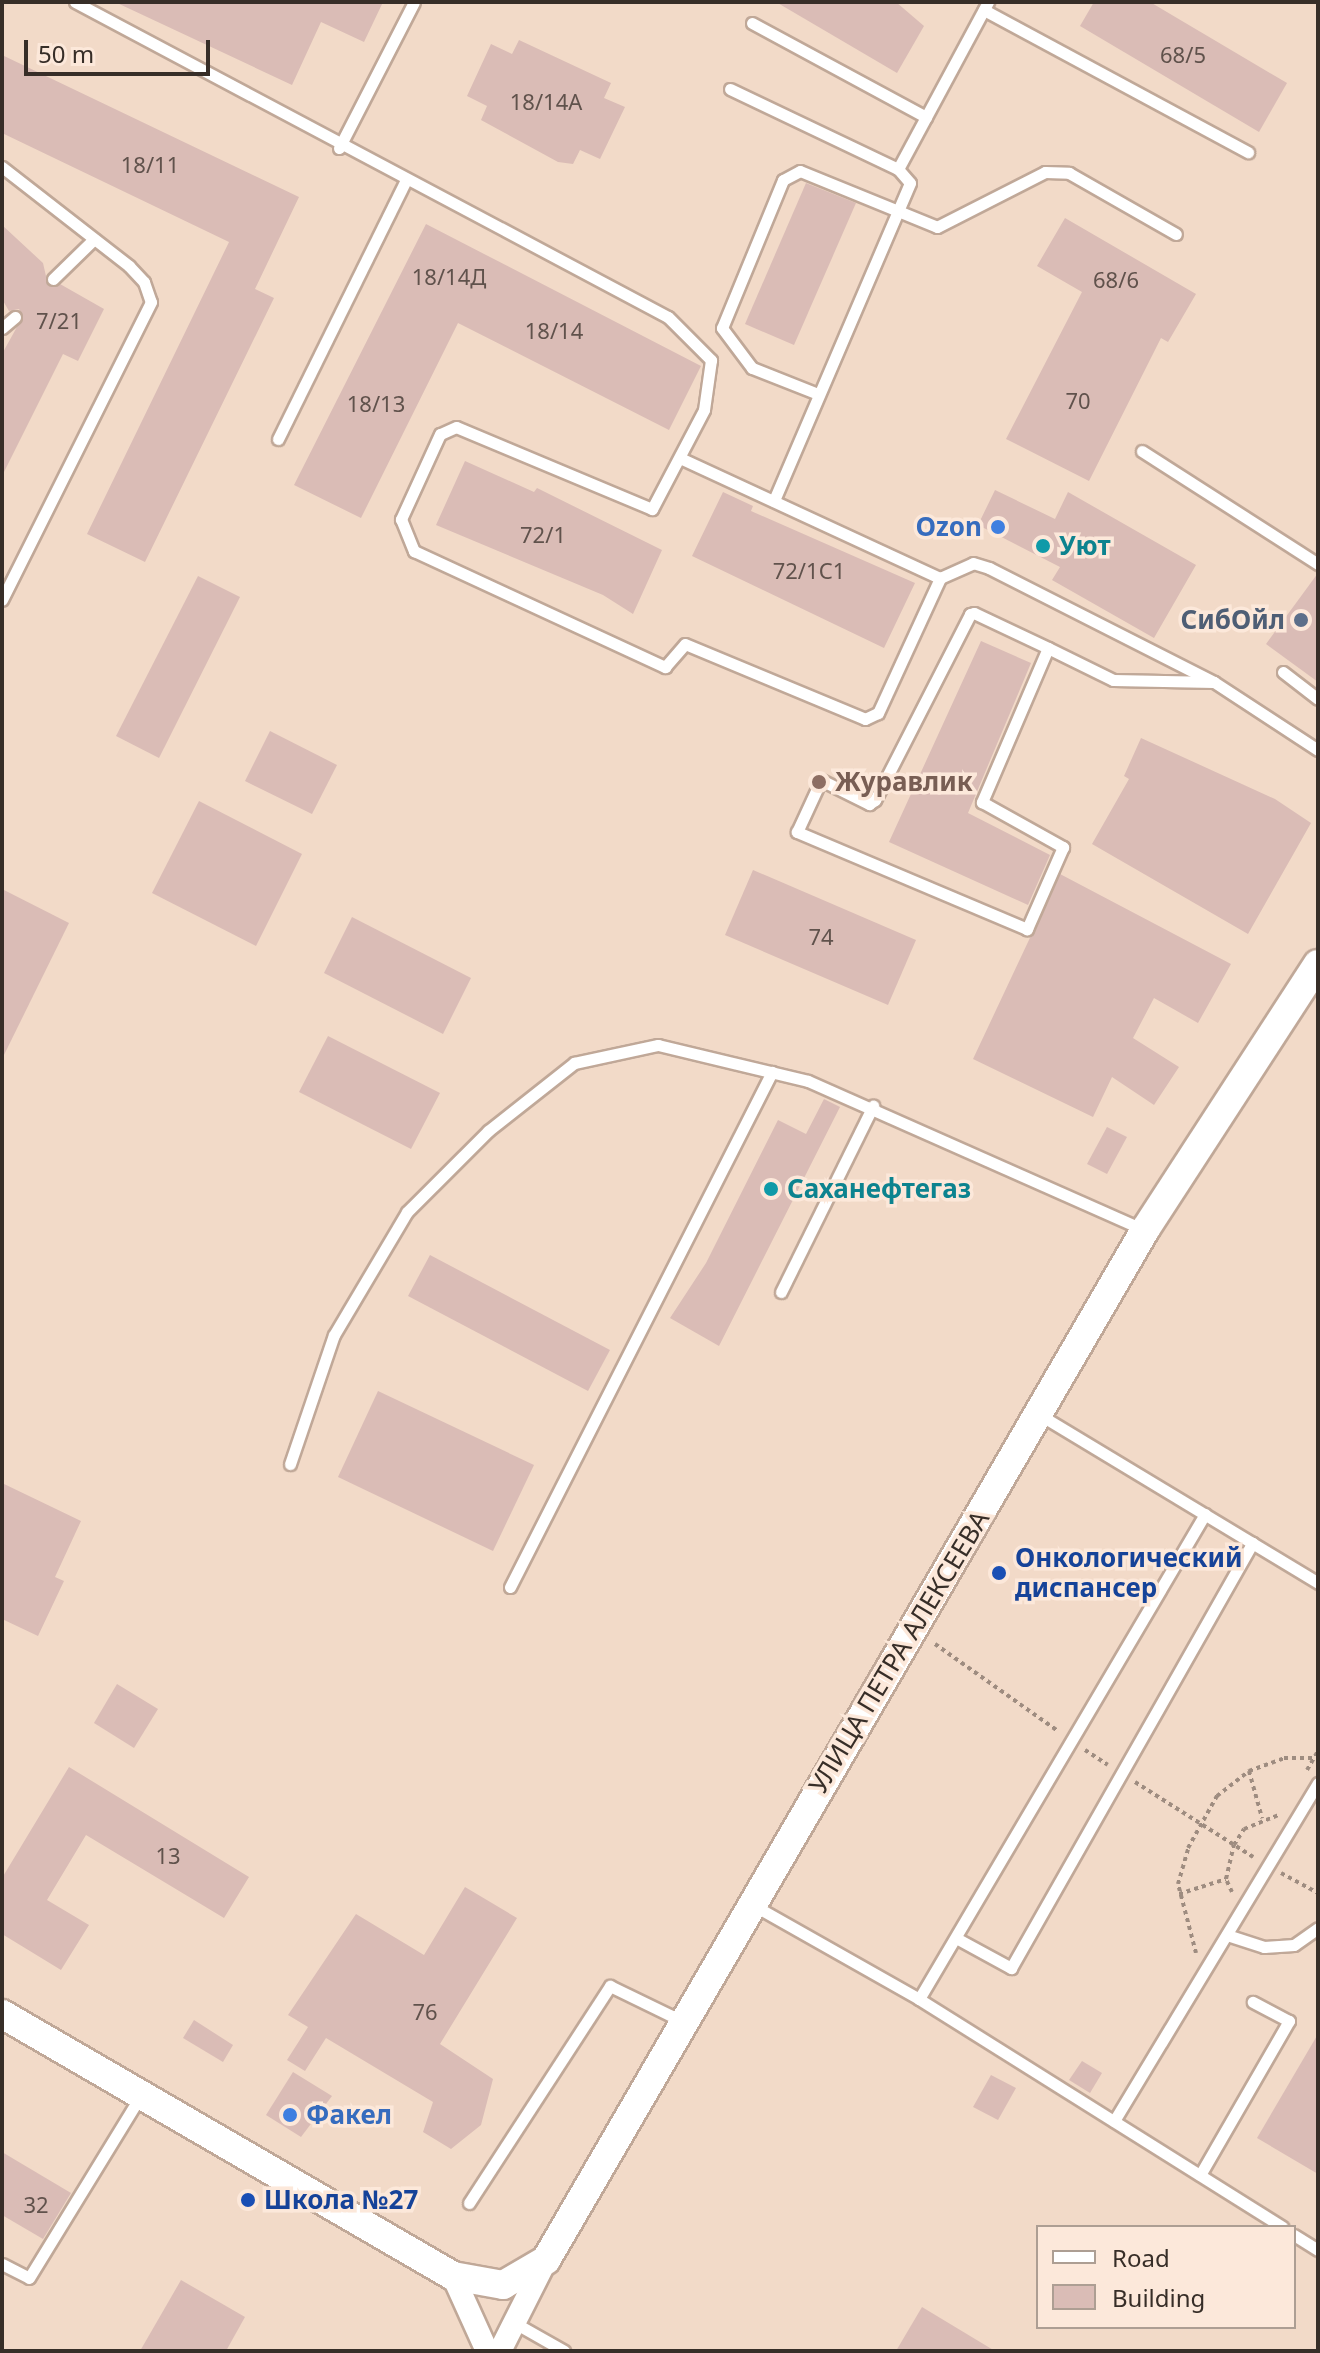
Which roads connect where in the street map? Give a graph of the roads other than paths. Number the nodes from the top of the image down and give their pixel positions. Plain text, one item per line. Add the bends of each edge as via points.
1 (75, 2) edge
2 (414, 2) edge
3 (986, 6) edge
4 (752, 23) dead end
5 (730, 89) dead end
6 (926, 117) junction
7 (339, 148) junction
8 (1248, 152) dead end
9 (2, 167) edge
10 (898, 169) junction
11 (405, 182) junction
12 (899, 212) junction
13 (1176, 234) dead end
14 (94, 239) junction
15 (53, 279) dead end
16 (15, 317) dead end
17 (2, 328) edge
18 (818, 394) junction
19 (278, 439) dead end
20 (1142, 451) dead end
21 (680, 458) junction
22 (774, 501) junction
23 (1318, 564) edge
24 (940, 578) junction
25 (2, 600) edge
26 (1048, 648) junction
27 (1283, 672) dead end
28 (1214, 682) junction
29 (1318, 699) edge
30 (1318, 750) edge
31 (1318, 964) edge
32 (772, 1072) junction
33 (873, 1106) junction
34 (1145, 1230) junction
35 (781, 1292) dead end
36 (1040, 1415) junction
37 (290, 1464) dead end
38 (1205, 1514) junction
39 (1252, 1543) junction
40 (1318, 1583) edge
41 (510, 1587) dead end
42 (1318, 1783) edge
43 (1314, 1798) edge
44 (751, 1904) junction
45 (1318, 1928) edge
46 (1227, 1935) junction
47 (956, 1938) junction
48 (919, 1999) junction
49 (1253, 2002) dead end
50 (2, 2014) edge
51 (688, 2024) junction
52 (140, 2097) junction
53 (1114, 2121) junction
54 (1200, 2175) junction
55 (469, 2203) dead end
56 (1279, 2225) edge
57 (1296, 2236) edge
58 (1318, 2250) edge
59 (546, 2260) junction
60 (2, 2264) edge
61 (453, 2276) junction
62 (513, 2322) junction
63 (487, 2351) edge
64 (500, 2351) edge
65 (564, 2351) edge

1 - 7 lane
2 - 7 lane
3 - 6 lane
3 - 8 lane
4 - 6 lane
5 - 10 lane
6 - 10 lane
7 - 11 lane
9 - 14 lane
10 - 12 lane via 910,183
11 - 19 lane
11 - 21 lane via 685,328 711,360 704,410
12 - 13 lane via 946,227 1036,177 1058,172
12 - 18 lane
12 - 18 lane via 800,171 783,180 722,328 752,368
14 - 15 lane
14 - 25 lane via 144,282 151,302
16 - 17 lane
18 - 22 lane
20 - 23 lane
21 - 22 lane
21 - 24 lane via 657,504 645,508 456,427 440,434 401,519 414,551 665,667 685,644 865,719 878,713
22 - 24 lane
24 - 28 lane via 973,563 989,568
26 - 26 lane via 982,802 1063,847 1027,929 797,832 821,780 869,804 875,800 968,615
26 - 28 lane via 1113,680
27 - 29 lane
28 - 30 lane
31 - 34 street, УЛИЦА ПЕТРА АЛЕКСЕЕВА
32 - 33 lane
32 - 37 lane via 658,1045 574,1063 488,1131 407,1212 334,1335
32 - 41 lane
33 - 34 lane
33 - 35 lane
34 - 36 street, УЛИЦА ПЕТРА АЛЕКСЕЕВА
36 - 38 lane
36 - 44 street, УЛИЦА ПЕТРА АЛЕКСЕЕВА
38 - 39 lane
38 - 47 lane
39 - 40 lane
39 - 47 lane via 1011,1968
42 - 43 lane
43 - 46 lane
44 - 48 lane
44 - 51 street, УЛИЦА ПЕТРА АЛЕКСЕЕВА
45 - 46 lane via 1294,1945 1264,1947
46 - 53 lane
47 - 48 lane
48 - 53 lane
49 - 54 lane via 1289,2021
50 - 52 street
51 - 55 lane via 610,1986
51 - 59 street, УЛИЦА ПЕТРА АЛЕКСЕЕВА
52 - 60 lane via 29,2278
52 - 61 street
53 - 54 lane
54 - 56 lane
57 - 58 lane
59 - 61 street via 503,2285
59 - 62 street, УЛИЦА ПЕТРА АЛЕКСЕЕВА
61 - 63 street
62 - 64 street, УЛИЦА ПЕТРА АЛЕКСЕЕВА
62 - 65 lane

